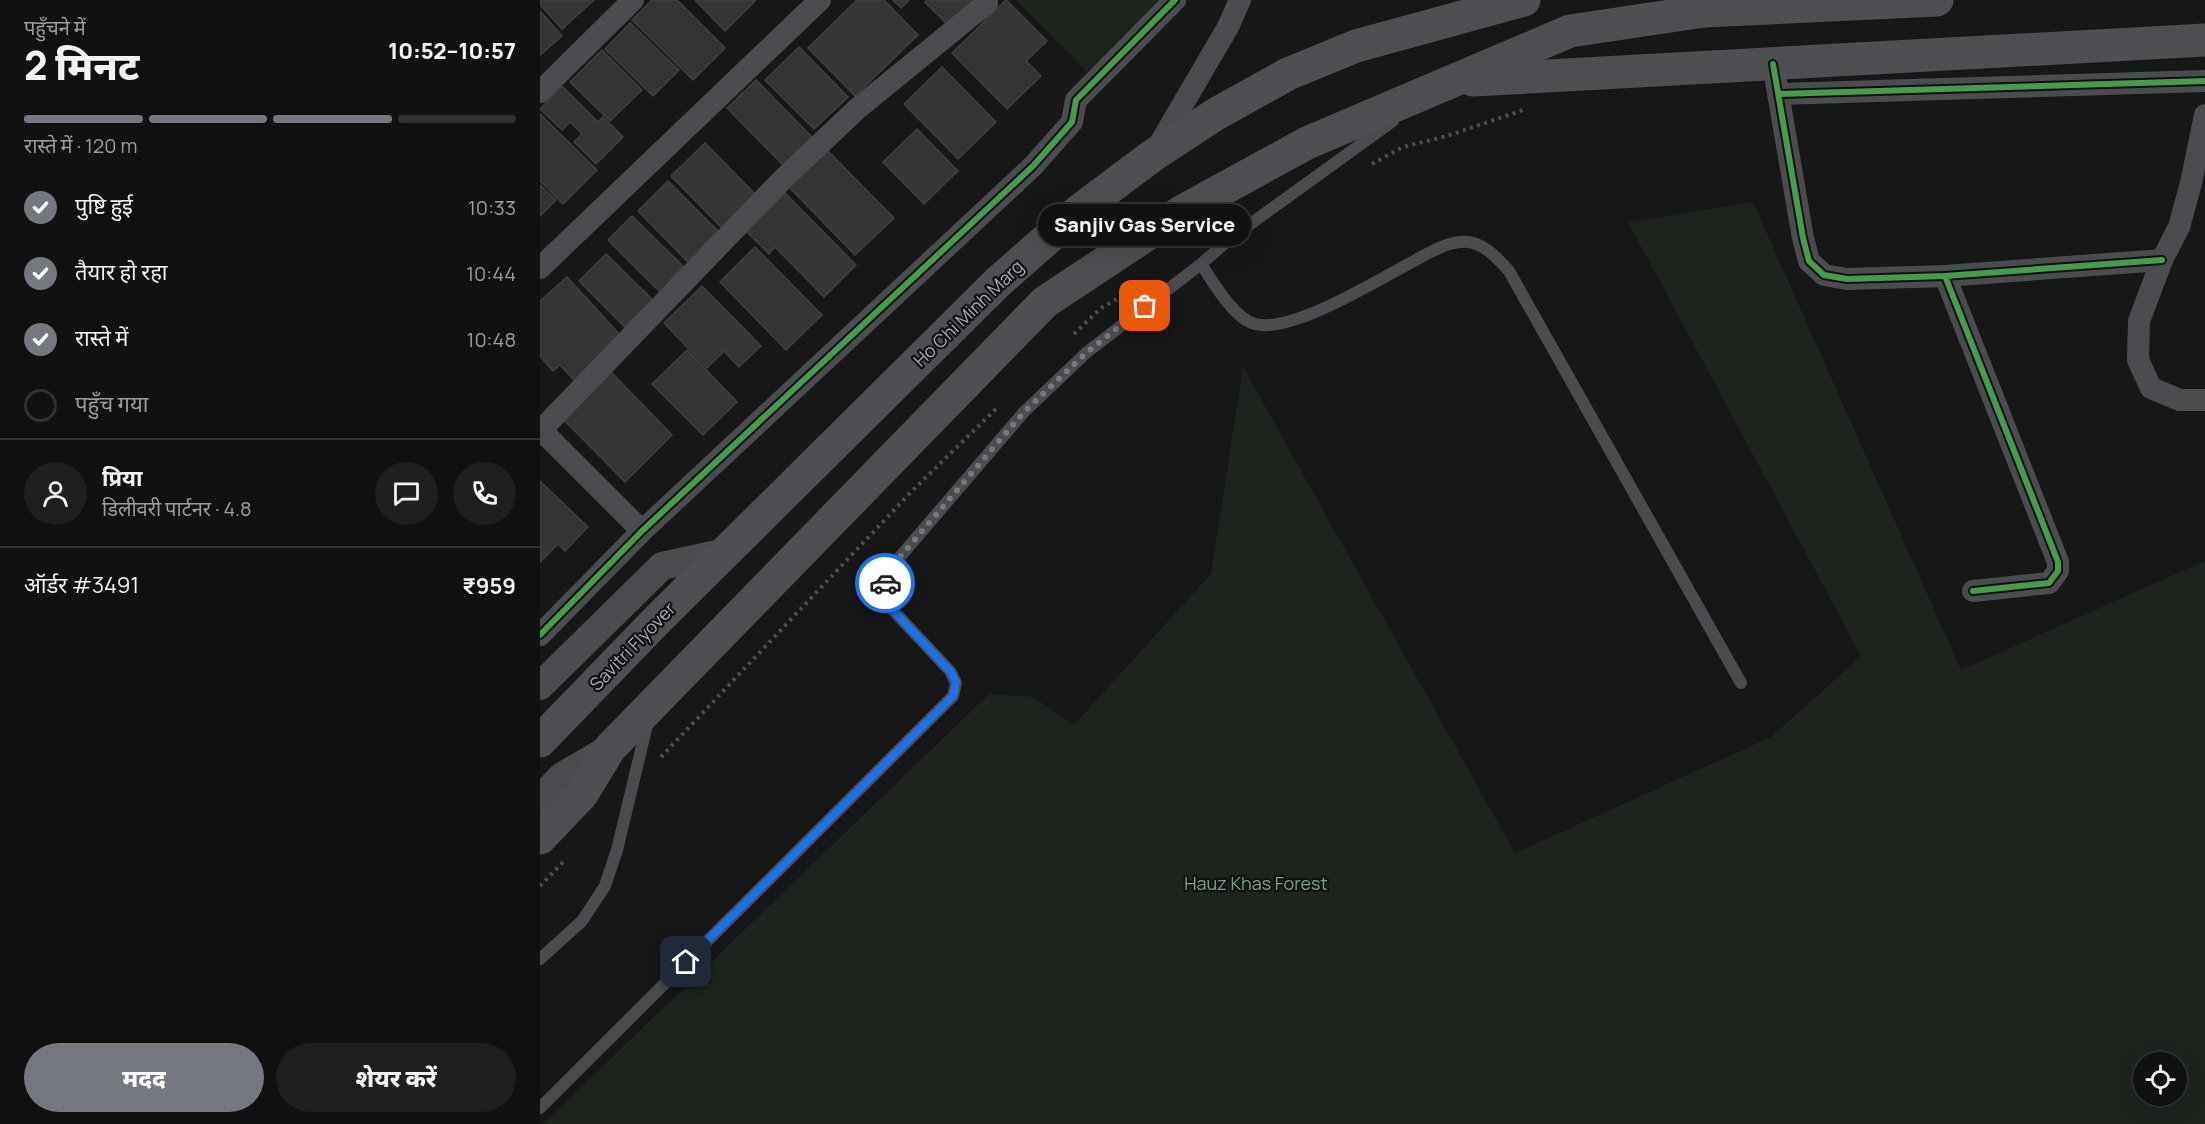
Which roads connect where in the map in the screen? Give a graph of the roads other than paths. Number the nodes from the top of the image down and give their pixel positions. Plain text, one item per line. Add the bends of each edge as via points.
1 (633, 0) edge
2 (820, 0) edge
3 (984, 0) edge
4 (1175, 0) edge
5 (1240, 0) edge
6 (1524, 0) edge
7 (1937, 0) edge
8 (2205, 40) edge
9 (1776, 79) junction
10 (2205, 81) edge
11 (1447, 82) junction
12 (540, 92) edge
13 (2205, 115) edge
14 (1152, 156) junction
15 (2162, 260) junction
16 (1201, 264) junction
17 (540, 268) edge
18 (1945, 276) junction
19 (2205, 400) edge
20 (540, 430) edge
21 (642, 531) junction
22 (726, 552) junction
23 (1973, 591) dead end
24 (540, 635) edge
25 (1741, 683) dead end
26 (540, 686) edge
27 (652, 705) junction
28 (540, 741) edge
29 (610, 748) junction
30 (540, 799) edge
31 (540, 838) edge
32 (540, 959) edge
33 (540, 1108) edge

1 - 12 street
2 - 17 street
3 - 20 street via 987,3 857,109 783,179
4 - 21 street via 1076,100 1072,122 1033,166
5 - 14 street
6 - 14 main road, Ho Chi Minh Marg via 1356,46 1288,74
7 - 11 main road, bridge via 1704,11 1570,31
8 - 9 main road
9 - 10 street
9 - 11 main road
9 - 18 street via 1809,261 1824,275 1847,279
11 - 16 lane via 1230,238
11 - 27 main road via 1307,143 1181,212 1045,302
13 - 15 street via 2179,227
14 - 22 main road, Ho Chi Minh Marg via 1080,210 998,282
15 - 18 street
15 - 19 street via 2139,321 2139,360 2151,388 2180,400
16 - 25 lane via 1233,309 1254,324 1275,326 1305,318 1443,246 1470,242 1491,251 1509,271
16 - 33 lane via 1086,353 1024,412 887,572 884,588 889,606 950,671 956,682 953,696
18 - 23 street via 2058,562 2058,571 2049,583
20 - 21 street
21 - 24 street
22 - 26 street via 662,566
22 - 28 main road, Savitri Flyover
27 - 29 main road
27 - 32 lane via 605,886 582,921
29 - 30 street via 562,776
29 - 31 main road via 582,794

